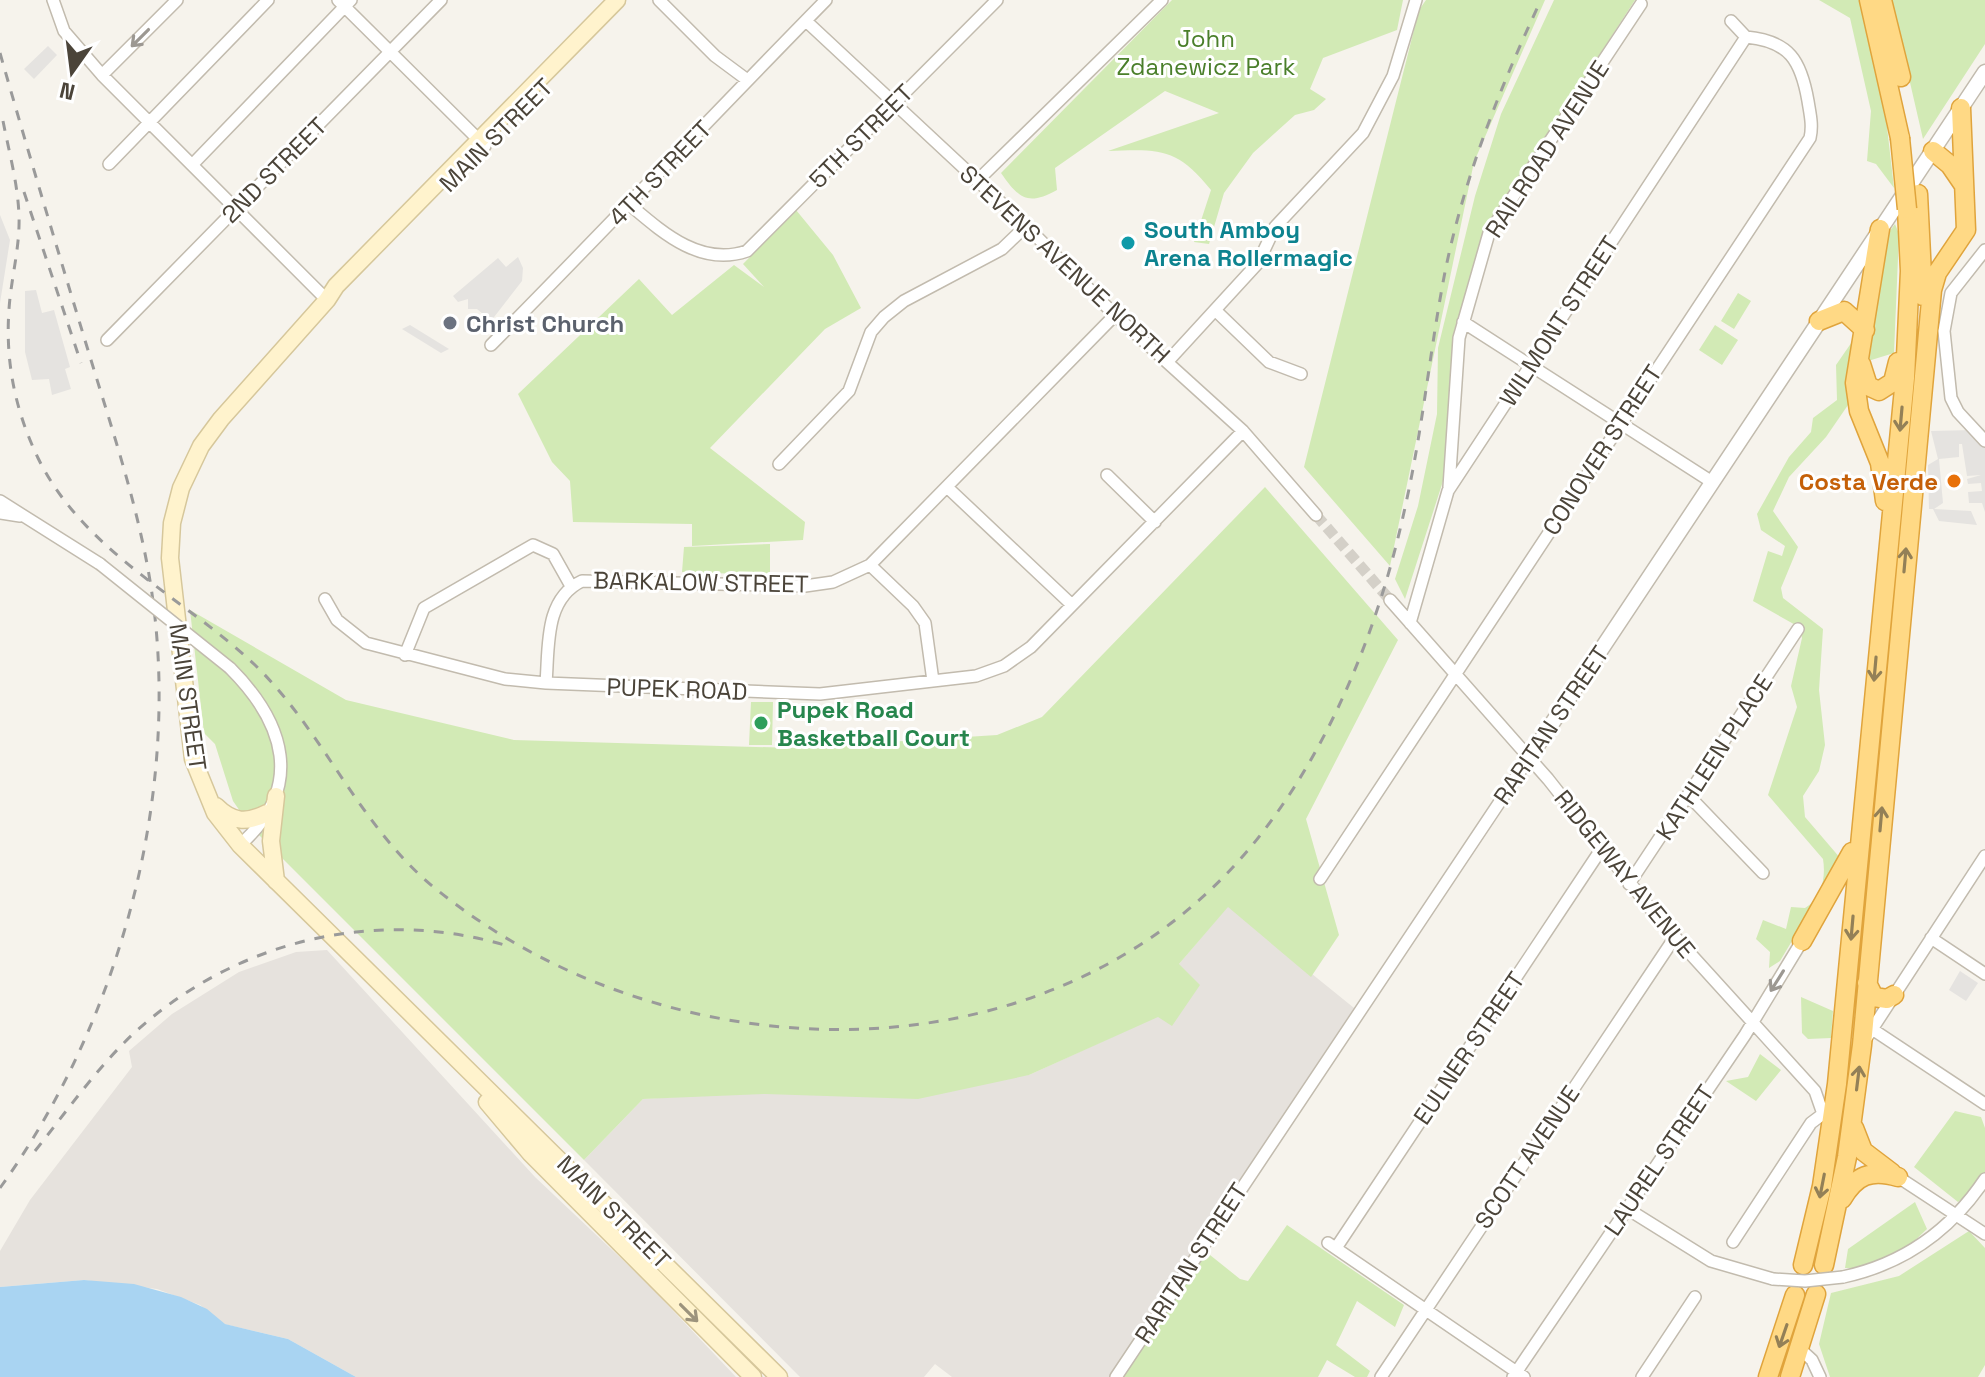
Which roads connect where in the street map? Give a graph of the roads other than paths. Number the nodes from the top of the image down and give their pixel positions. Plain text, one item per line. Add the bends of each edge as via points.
1 (53, 0) edge
2 (177, 0) edge
3 (268, 0) edge
4 (441, 0) edge
5 (617, 0) edge
6 (629, 0) edge
7 (659, 0) edge
8 (826, 0) edge
9 (1162, 0) edge
10 (1416, 0) edge
11 (1869, 0) edge
12 (1882, 0) edge
13 (345, 2) edge
14 (988, 3) edge
15 (1641, 4) dead end
16 (806, 21) junction
17 (1731, 21) dead end
18 (1746, 37) junction
19 (390, 52) junction
20 (102, 75) junction
21 (1984, 77) edge
22 (746, 79) junction
23 (893, 104) junction
24 (1961, 108) junction
25 (148, 122) junction
26 (1944, 134) junction
27 (1905, 135) junction
28 (482, 143) junction
29 (1933, 151) junction
30 (1963, 159) junction
31 (109, 164) dead end
32 (192, 165) junction
33 (977, 181) junction
34 (1963, 184) junction
35 (1912, 202) junction
36 (630, 205) junction
37 (235, 209) junction
38 (1026, 226) junction
39 (1921, 228) junction
40 (1880, 229) junction
41 (1962, 239) junction
42 (1985, 250) edge
43 (327, 300) junction
44 (1215, 310) junction
45 (1909, 313) junction
46 (1115, 315) junction
47 (1819, 321) junction
48 (1463, 322) junction
49 (1865, 330) junction
50 (107, 340) dead end
51 (491, 345) dead end
52 (1924, 351) junction
53 (1169, 360) junction
54 (1860, 361) junction
55 (1531, 363) junction
56 (1301, 374) dead end
57 (1621, 421) junction
58 (1243, 431) junction
59 (1985, 441) edge
60 (779, 464) dead end
61 (1107, 475) dead end
62 (1712, 482) junction
63 (948, 488) junction
64 (1448, 491) junction
65 (0, 501) edge
66 (0, 513) edge
67 (1316, 515) tunnel mouth
68 (20, 516) junction
69 (1155, 522) junction
70 (1887, 535) junction
71 (870, 565) junction
72 (571, 586) junction
73 (325, 599) dead end
74 (1390, 600) tunnel mouth
75 (1071, 604) junction
76 (1410, 623) junction
77 (1798, 629) dead end
78 (405, 655) junction
79 (1454, 675) junction
80 (933, 681) junction
81 (546, 683) junction
82 (1529, 758) junction
83 (204, 793) junction
84 (276, 796) junction
85 (1689, 796) junction
86 (267, 813) junction
87 (1861, 826) junction
88 (240, 845) junction
89 (1602, 848) junction
90 (1985, 856) edge
91 (1763, 873) dead end
92 (1320, 879) dead end
93 (276, 881) junction
94 (1629, 884) junction
95 (1675, 937) junction
96 (1931, 938) junction
97 (1802, 941) joint
98 (1985, 974) edge
99 (1867, 983) junction
100 (1894, 995) junction
101 (1752, 1022) junction
102 (1872, 1029) junction
103 (1862, 1045) junction
104 (445, 1052) junction
105 (1985, 1104) edge
106 (1823, 1114) junction
107 (1853, 1119) junction
108 (1829, 1146) junction
109 (1898, 1177) junction
110 (1985, 1179) edge
111 (1626, 1208) junction
112 (1837, 1209) junction
113 (1957, 1214) junction
114 (1985, 1234) edge
115 (1733, 1242) dead end
116 (1803, 1265) dead end
117 (1824, 1265) dead end
118 (1816, 1294) dead end
119 (1795, 1295) dead end
120 (1695, 1297) dead end
121 (1425, 1310) junction
122 (1800, 1349) junction
123 (1518, 1375) edge
124 (753, 1377) edge
125 (779, 1377) edge
126 (1116, 1377) edge
127 (1381, 1377) edge
128 (1642, 1377) edge
129 (1768, 1377) edge
130 (1790, 1377) edge
131 (1820, 1377) edge

1 - 20 street via 64,31
2 -> 20 street
3 - 25 street
4 - 19 street, 2ND STREET
5 - 28 main road, MAIN STREET
6 - 28 main road, MAIN STREET
7 - 22 street
8 - 16 street, 4TH STREET
9 - 33 street
10 - 44 street via 1393,76 1363,133 1275,227 1258,263
11 - 27 highway
12 - 27 highway
13 - 19 street
13 - 32 street
14 - 23 street, 5TH STREET
15 - 48 street, RAILROAD AVENUE via 1489,233
16 - 22 street, 4TH STREET
16 - 23 street, STEVENS AVENUE NORTH
17 - 18 street
18 - 55 street, WILMONT STREET
18 - 57 street, CONOVER STREET via 1760,38 1797,58 1810,138
19 - 28 street
19 - 37 street, 2ND STREET
20 - 25 street
21 - 24 street, RARITAN STREET
22 - 36 street, 4TH STREET
23 - 33 street, STEVENS AVENUE NORTH
23 - 36 street, 5TH STREET via 747,251 717,256 667,236
24 - 26 street, RARITAN STREET
24 - 30 highway
25 - 31 street
25 - 32 street
26 - 29 street, RARITAN STREET
26 - 30 highway
27 - 35 highway, bridge
28 - 43 main road, MAIN STREET via 342,292
29 - 34 highway
29 - 40 street, RARITAN STREET
30 - 34 highway
32 - 37 street
33 - 38 street, STEVENS AVENUE NORTH
34 - 41 highway
35 - 39 highway
35 - 45 highway
36 - 51 street, 4TH STREET
37 - 43 street
37 - 50 street, 2ND STREET
38 - 46 street, STEVENS AVENUE NORTH
38 - 60 street via 1002,249 884,317 871,332 849,391
39 - 41 highway via 1940,245
39 - 52 highway
40 - 47 street, RARITAN STREET
40 - 49 highway
41 - 52 highway via 1934,279
42 - 59 street via 1951,293 1944,331 1951,398
43 - 83 main road, MAIN STREET via 221,419 190,467 175,505 170,558 190,744
44 - 53 street
44 - 56 street via 1269,362
45 - 54 highway via 1890,386 1871,389
45 -> 70 highway
46 - 53 street, STEVENS AVENUE NORTH
46 - 63 street, BARKALOW STREET
47 - 49 highway via 1844,311
47 - 62 street, RARITAN STREET
48 - 55 street
48 - 64 street, RAILROAD AVENUE
49 - 54 highway
99 -> 52 highway
53 - 58 street, STEVENS AVENUE NORTH
54 - 70 highway via 1856,396 1882,472
55 - 57 street
55 - 64 street, WILMONT STREET
57 - 62 street
57 - 79 street, CONOVER STREET
58 - 67 street, STEVENS AVENUE NORTH
58 - 69 street, PUPEK ROAD
61 - 69 street
62 - 82 street, RARITAN STREET
63 - 71 street, BARKALOW STREET
63 - 75 street
64 - 76 street, WILMONT STREET
65 - 68 street
66 - 68 street
68 - 84 street, bridge via 100,564 230,668 256,696 275,728 280,769
69 - 75 street, PUPEK ROAD
70 -> 87 highway
71 - 72 street, BARKALOW STREET via 833,582 805,586 620,579
71 - 80 street via 925,623
72 - 78 street via 553,554 533,545 424,608
72 - 81 street, BARKALOW STREET via 552,614
73 - 78 street, PUPEK ROAD via 352,634
74 - 76 street, RIDGEWAY AVENUE
75 - 80 street, PUPEK ROAD via 1031,647 1004,666
76 - 79 street, RIDGEWAY AVENUE
77 - 85 street, KATHLEEN PLACE
78 - 81 street, PUPEK ROAD via 505,679
79 - 82 street, RIDGEWAY AVENUE
79 - 92 street, CONOVER STREET
80 - 81 street, PUPEK ROAD via 820,694
82 - 89 street, RIDGEWAY AVENUE
82 - 126 street, RARITAN STREET
83 - 86 main road via 235,820
83 - 88 main road, MAIN STREET
84 - 86 street
84 - 93 main road via 271,841
85 - 91 street
85 - 94 street, KATHLEEN PLACE
86 - 88 street
87 - 97 highway via 1843,873
87 -> 108 highway
88 - 93 main road, MAIN STREET
89 - 94 street, RIDGEWAY AVENUE
89 - 121 street, EULNER STREET via 1332,1246
90 - 96 street
93 - 104 main road, MAIN STREET
94 - 95 street, RIDGEWAY AVENUE
95 - 101 street, RIDGEWAY AVENUE
95 - 121 street, SCOTT AVENUE
96 - 98 street
96 - 100 street
97 -> 101 street, LAUREL STREET
99 - 100 highway via 1874,997
99 - 103 highway
100 - 102 street
101 - 106 street, RIDGEWAY AVENUE via 1810,1085
101 - 111 street, LAUREL STREET
102 - 103 street
102 - 105 street
107 -> 103 highway
104 -> 124 main road, MAIN STREET via 530,1153
104 - 125 main road, MAIN STREET
106 - 108 highway
106 - 115 street via 1811,1123
107 - 109 highway via 1863,1151
107 - 112 highway
108 -> 116 highway
109 - 112 highway via 1863,1175
109 - 113 street
110 - 113 street
111 - 113 street, bridge via 1711,1261 1773,1279 1805,1281 1880,1266 1915,1249
111 - 123 street, LAUREL STREET
112 - 117 highway
113 - 114 street
118 - 122 highway
119 -> 129 highway
120 - 128 street
121 - 123 street
121 - 127 street, SCOTT AVENUE
122 - 130 highway
122 - 131 street

